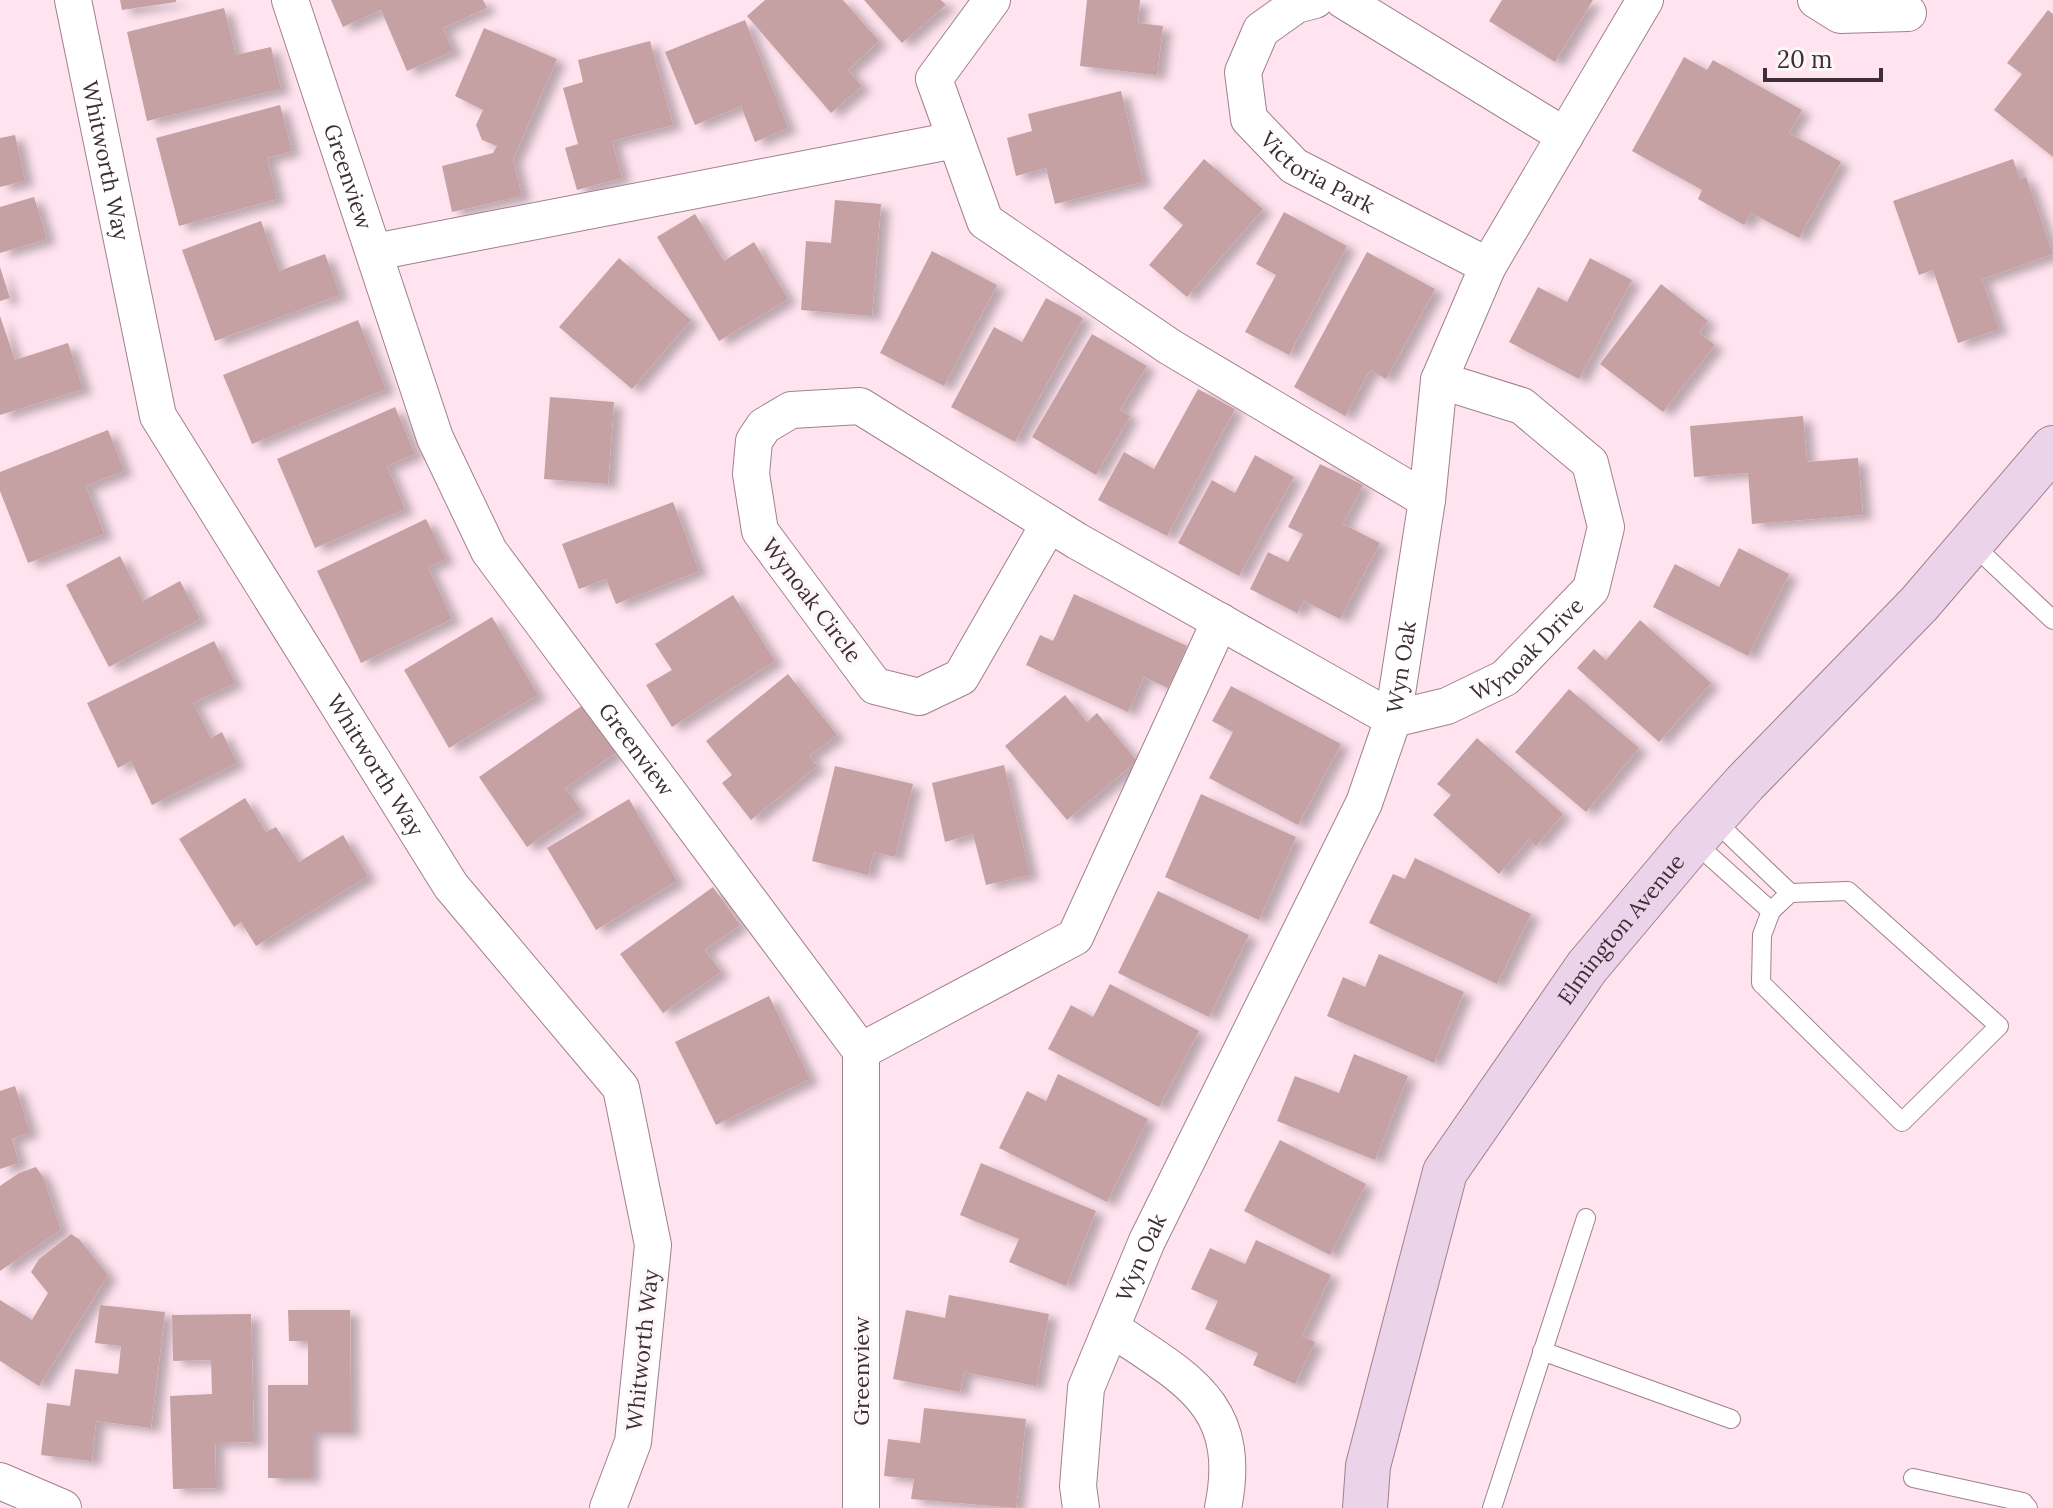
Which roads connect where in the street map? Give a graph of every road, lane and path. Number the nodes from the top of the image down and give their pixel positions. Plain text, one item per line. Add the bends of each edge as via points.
1 (73, 0) edge
2 (290, 0) edge
3 (992, 0) edge
4 (1315, 0) edge
5 (1343, 0) edge
6 (1645, 0) edge
7 (1816, 0) edge
8 (1908, 13) dead end
9 (1565, 136) junction
10 (955, 140) junction
11 (375, 252) junction
12 (1488, 266) junction
13 (1439, 380) junction
14 (2053, 448) edge
15 (1427, 500) junction
16 (1049, 524) junction
17 (1971, 543) junction
18 (2053, 620) edge
19 (1220, 621) junction
20 (1393, 719) junction
21 (1703, 830) junction
22 (1790, 893) junction
23 (1771, 911) junction
24 (861, 1051) junction
25 (1586, 1218) dead end
26 (1111, 1328) junction
27 (1542, 1351) junction
28 (1731, 1419) dead end
29 (1913, 1478) dead end
30 (0, 1481) edge
31 (63, 1508) edge
32 (608, 1508) edge
33 (861, 1508) edge
34 (1081, 1508) edge
35 (1223, 1508) edge
36 (1365, 1508) edge
37 (1492, 1508) edge
38 (2028, 1508) edge

1 - 32 street, Whitworth Way via 158,416 451,886 621,1088 653,1245 633,1442
2 - 11 street, Greenview
3 - 10 street via 934,79
4 - 12 street, Victoria Park via 1296,5 1261,30 1243,72 1249,119 1294,166
5 - 9 street
6 - 9 street, Wyn Oak
7 - 8 street via 1840,15
9 - 12 street, Wyn Oak
10 - 11 street
10 - 15 street via 985,221 1170,347
11 - 24 street, Greenview via 435,438 489,551
12 - 13 street, Wyn Oak
13 - 15 street, Wyn Oak
13 - 20 street, Wynoak Drive via 1522,406 1590,463 1606,527 1591,589 1505,678 1447,706
14 - 17 street, Elmington Avenue
15 - 20 street, Wyn Oak
16 - 16 street, Wynoak Circle via 860,406 791,410 764,426 754,441 751,474 760,531 875,686 919,697 961,677
16 - 19 street, Wynoak Circle
17 - 18 lane
17 - 21 street, Elmington Avenue
19 - 20 street, Wynoak Circle
19 - 24 street via 1075,937
20 - 26 street, Wyn Oak via 1364,803 1147,1241
21 - 22 lane
21 - 23 lane
21 - 36 street, Elmington Avenue via 1587,967 1445,1172 1368,1466
22 - 23 lane
22 - 23 lane via 1848,891 1999,1026 1902,1122 1761,983 1762,935
24 - 33 street, Greenview
25 - 27 lane
26 - 34 street, Wyn Oak via 1086,1388
26 - 35 street, Wyn Oak via 1185,1379 1211,1408 1227,1441
27 - 28 lane
27 - 37 lane
29 - 38 lane via 2023,1502
30 - 31 street

